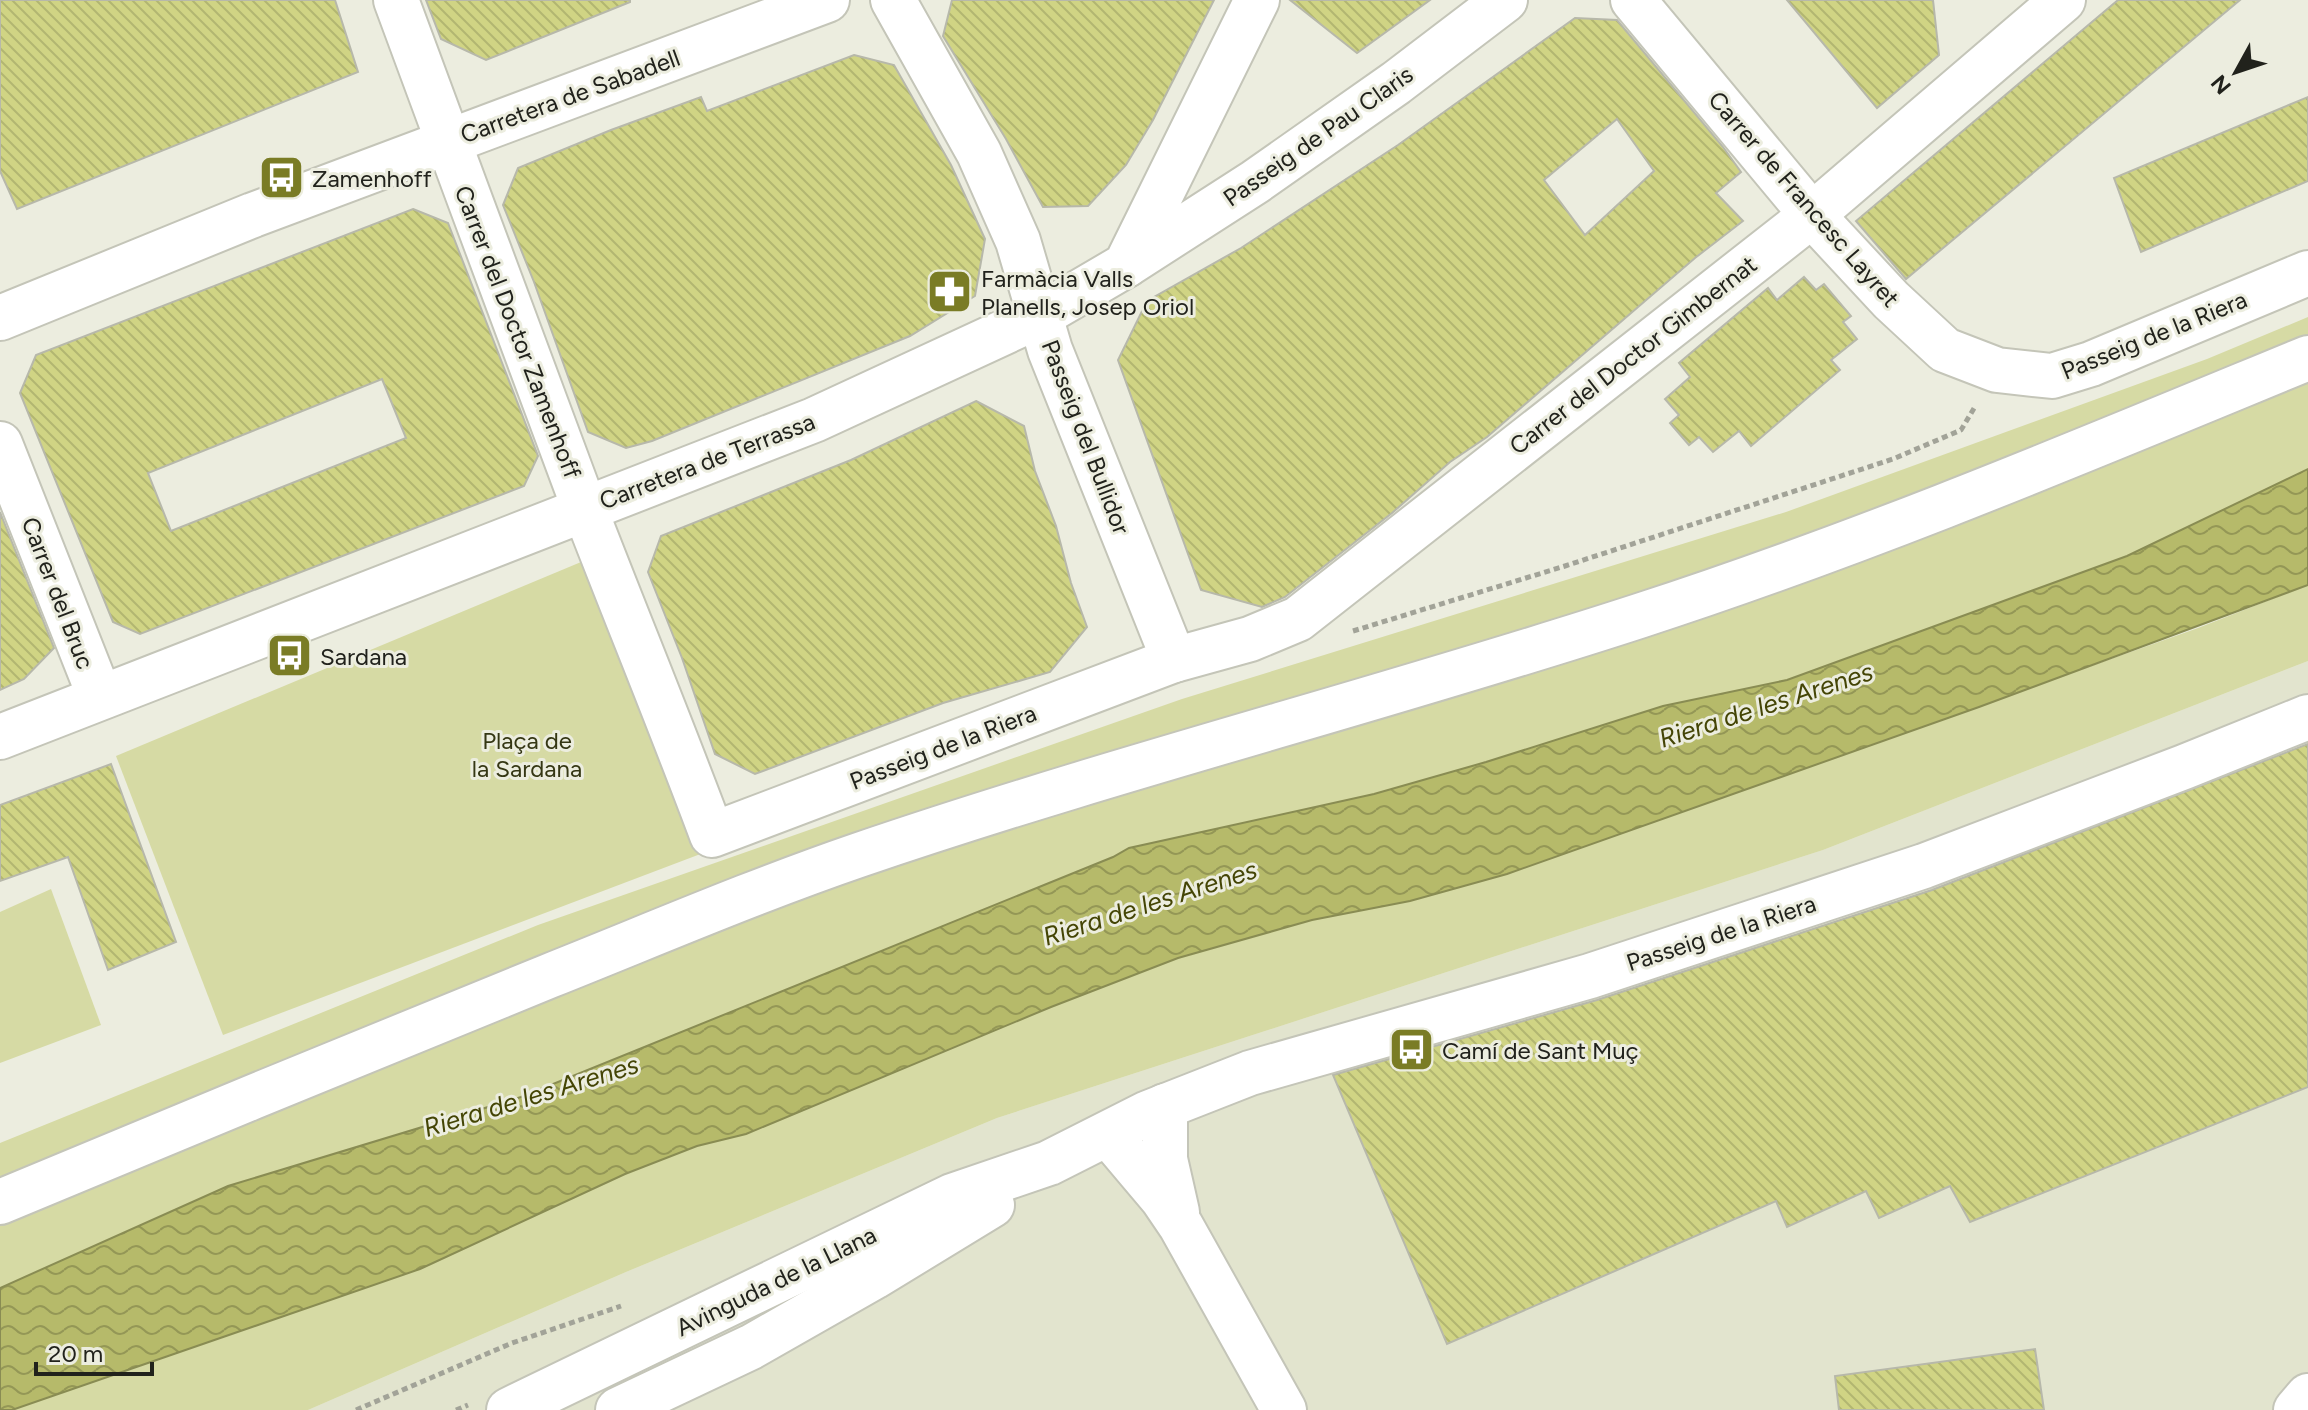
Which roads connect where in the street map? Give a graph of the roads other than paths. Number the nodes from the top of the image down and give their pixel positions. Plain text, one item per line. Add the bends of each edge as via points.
1 (396, 0) edge
2 (827, 0) edge
3 (893, 0) edge
4 (1257, 0) edge
5 (1505, 0) edge
6 (1633, 0) edge
7 (2063, 0) edge
8 (447, 142) junction
9 (1812, 215) junction
10 (1126, 265) junction
11 (2308, 273) edge
12 (1039, 316) junction
13 (0, 318) edge
14 (2308, 358) edge
15 (1997, 370) joint
16 (0, 444) edge
17 (585, 509) junction
18 (1174, 660) junction
19 (100, 697) junction
20 (2308, 717) edge
21 (0, 737) edge
22 (712, 835) joint
23 (1165, 1106) junction
24 (1117, 1130) junction
25 (1049, 1163) junction
26 (0, 1202) edge
27 (1181, 1226) junction
28 (2308, 1396) edge
29 (509, 1410) edge
30 (618, 1410) edge
31 (1284, 1410) edge
32 (2296, 1410) edge

1 - 8 street, Carrer del Doctor Zamenhoff
2 - 8 street, Carretera de Sabadell
3 - 12 street, Passeig del Bullidor via 979,153 1018,241
4 - 10 street
5 - 10 street, Passeig de Pau Claris via 1255,182
6 - 9 street, Carrer de Francesc Layret
7 - 9 street, Carrer del Doctor Gimbernat
8 - 13 street, Carretera de Sabadell
8 - 17 street, Carrer del Doctor Zamenhoff
9 - 15 street, Carrer de Francesc Layret via 1945,350
9 - 18 street, Carrer del Doctor Gimbernat via 1298,619
10 - 12 street, Carretera de Terrassa
11 - 15 street, Passeig de la Riera via 2091,364 2052,376
12 - 17 street, Carretera de Terrassa via 814,420
12 - 18 street, Passeig del Bullidor
14 - 26 street via 1932,512 1757,576 858,855
16 - 19 street, Carrer del Bruc
17 - 19 street, Carretera de Terrassa
17 - 22 street, Carrer del Doctor Zamenhoff
18 - 22 street, Passeig de la Riera
19 - 21 street, Carretera de Terrassa
20 - 23 street, Passeig de la Riera via 1924,866 1590,976 1250,1073
23 - 24 street, Passeig de la Riera
23 - 27 street via 1165,1159
24 - 25 street, Avinguda de la Llana
24 - 27 street
25 - 29 street, Avinguda de la Llana via 952,1196
25 - 30 street, Avinguda de la Llana via 874,1277 751,1347
27 - 31 street
28 - 32 street

